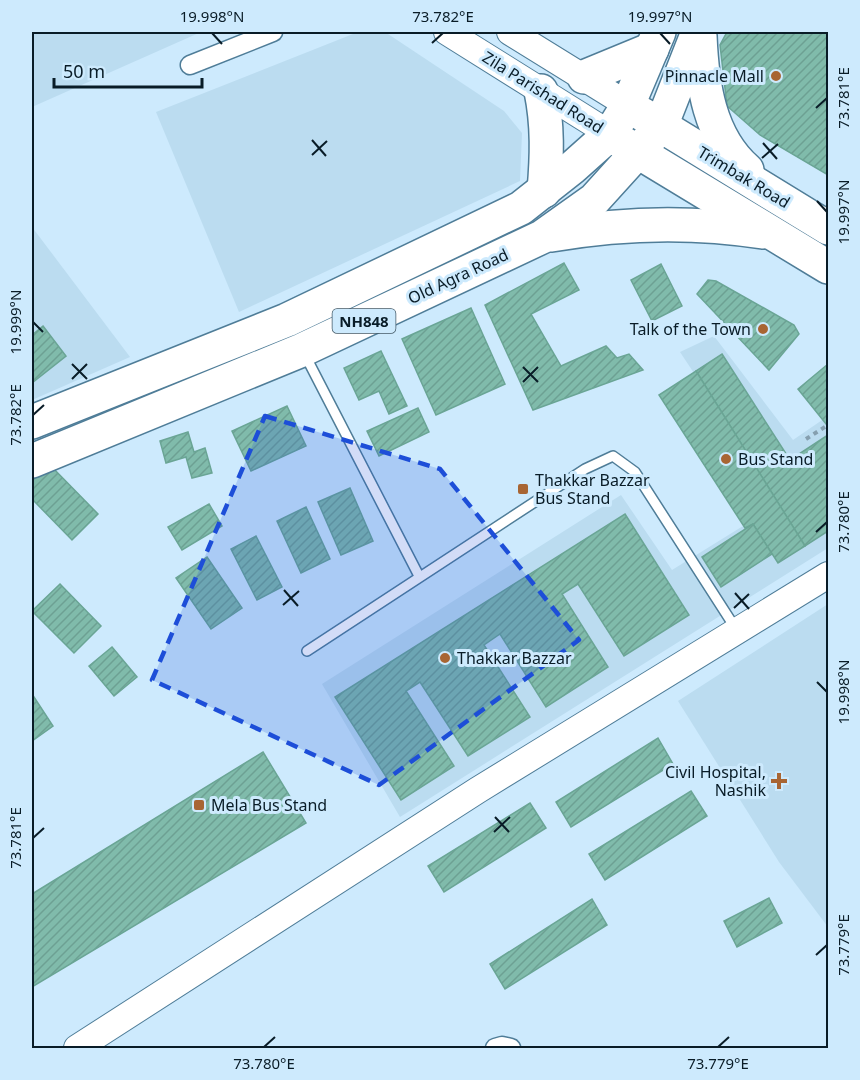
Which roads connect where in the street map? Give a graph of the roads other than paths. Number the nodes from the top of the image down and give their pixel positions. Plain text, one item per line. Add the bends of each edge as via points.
1 (273, 32) edge
2 (447, 32) edge
3 (510, 32) edge
4 (699, 32) edge
5 (656, 40) edge
6 (190, 65) dead end
7 (584, 77) junction
8 (541, 91) junction
9 (628, 105) junction
10 (661, 126) junction
11 (609, 134) junction
12 (637, 154) junction
13 (544, 191) junction
14 (781, 200) junction
15 (828, 228) edge
16 (776, 234) junction
17 (542, 237) junction
18 (828, 267) edge
19 (302, 350) junction
20 (32, 422) edge
21 (32, 461) edge
22 (828, 575) edge
23 (419, 576) junction
24 (737, 631) junction
25 (307, 651) dead end
26 (77, 1048) edge
27 (495, 1048) edge
28 (511, 1048) edge

1 - 6 street
2 - 8 street, Zila Parishad Road
3 - 7 street, Zila Parishad Road
4 - 10 highway, Old Agra Road
4 - 14 highway via 709,109 724,143 739,163
5 - 7 highway
5 - 9 highway, Old Agra Road
7 - 9 street, Zila Parishad Road
8 - 11 street, Zila Parishad Road
8 - 13 highway via 547,133
9 - 10 highway, Zila Parishad Road
9 - 11 highway, Old Agra Road / NH848
10 - 12 highway, Old Agra Road / NH848
10 - 14 highway, Trimbak Road
11 - 12 highway, Zila Parishad Road
11 - 13 highway, Old Agra Road / NH848
12 - 16 highway, Trimbak Road
12 - 17 highway, Old Agra Road / NH848 via 594,200
13 - 20 highway, Old Agra Road / NH848 via 521,208 287,320
14 - 15 highway, Trimbak Road
16 - 17 highway via 648,225
16 - 18 highway, Trimbak Road
17 - 19 highway, Old Agra Road / NH848
19 - 21 highway, Old Agra Road / NH848
19 - 23 lane
22 - 24 street
23 - 24 lane via 585,469 613,456 635,472
23 - 25 lane
24 - 26 street via 478,790
27 - 28 street

